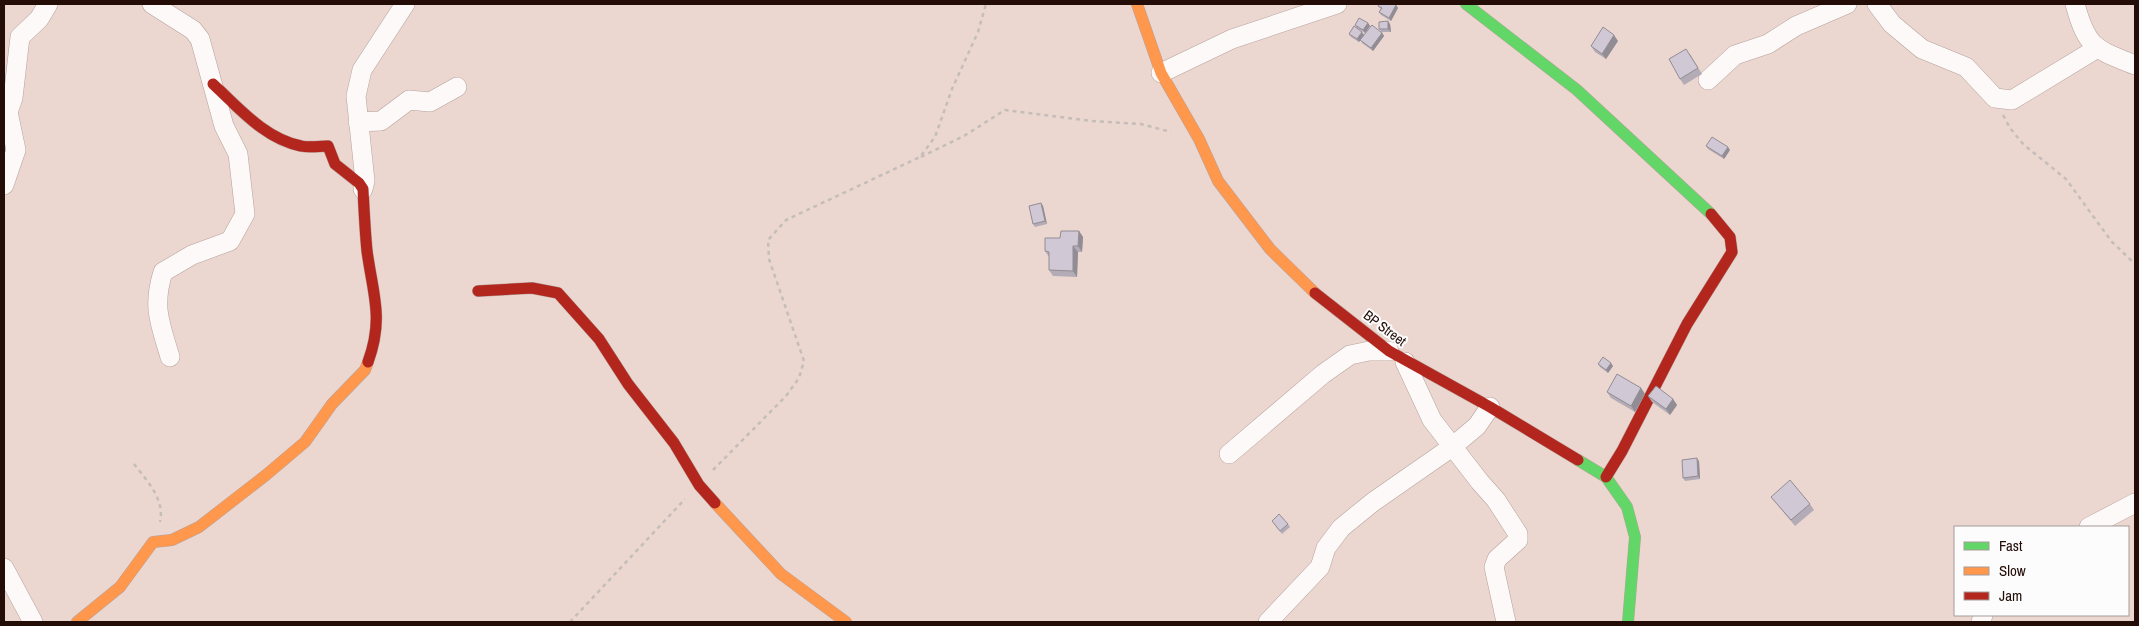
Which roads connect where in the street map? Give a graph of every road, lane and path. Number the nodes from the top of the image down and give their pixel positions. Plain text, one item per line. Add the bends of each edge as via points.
1 (48, 4) edge
2 (152, 4) edge
3 (405, 4) edge
4 (986, 4) edge
5 (1137, 4) edge
6 (1337, 4) edge
7 (1466, 4) edge
8 (1847, 4) edge
9 (1877, 4) edge
10 (2076, 4) edge
11 (2096, 49) junction
12 (2135, 66) edge
13 (1161, 73) junction
14 (1708, 80) dead end
15 (213, 84) junction
16 (457, 87) dead end
17 (1995, 98) junction
18 (358, 122) junction
19 (1174, 133) dead end
20 (920, 157) junction
21 (4, 185) edge
22 (362, 189) junction
23 (2135, 264) edge
24 (478, 292) dead end
25 (1389, 350) junction
26 (170, 357) dead end
27 (1405, 362) junction
28 (1490, 407) junction
29 (1452, 447) junction
30 (1229, 454) dead end
31 (134, 464) dead end
32 (1606, 477) junction
33 (699, 485) junction
34 (2135, 503) edge
35 (2091, 526) edge
36 (153, 542) junction
37 (4, 568) edge
38 (32, 622) edge
39 (77, 622) edge
40 (570, 622) edge
41 (846, 622) edge
42 (1268, 622) edge
43 (1506, 622) edge
44 (1628, 622) edge

1 - 21 street via 39,19 20,36 13,98 8,112 16,150
2 - 15 street via 192,30 200,39
3 - 18 street via 362,70 356,96
4 - 20 path via 978,32 935,137
5 - 13 street, BP Street
6 - 13 street via 1232,39
7 - 32 street via 1577,90 1712,215 1730,237 1732,252 1687,324
8 - 14 street via 1796,26 1768,44 1735,55
9 - 17 street via 1892,24 1922,48 1966,67
10 - 11 street via 2082,29
11 - 12 street
11 - 17 street via 2012,100
13 - 25 street, BP Street via 1199,139 1218,181 1270,249 1302,282
15 - 22 street via 267,133 283,142 328,146 335,164
15 - 26 street via 224,126 238,154 245,214 230,241 192,255 163,272 157,292 157,311
16 - 18 street via 430,102 409,100 382,120
17 - 23 path via 2010,128 2023,144 2066,179 2112,242
18 - 22 street via 365,181
19 - 20 path via 1141,124 1005,110 964,136
20 - 33 path via 786,220 768,240 769,259 804,361 799,378 786,396
22 - 36 street via 378,319 376,340 365,370 332,404 305,442 273,469 199,527 172,540
24 - 33 street via 532,288 558,293 599,339 628,384 674,443
25 - 27 street, BP Street
25 - 30 street via 1350,355
27 - 28 street, BP Street
27 - 29 street via 1432,420
28 - 29 street via 1478,426
28 - 32 street, BP Street
29 - 42 street via 1341,528 1326,548 1320,567
29 - 43 street via 1496,500 1518,534 1518,540 1496,559 1494,567
31 - 36 path via 155,492 161,509
32 - 44 street, BP Street via 1627,507 1634,537
33 - 40 path
33 - 41 street via 781,574
34 - 35 street
36 - 39 street via 120,587
37 - 38 street

